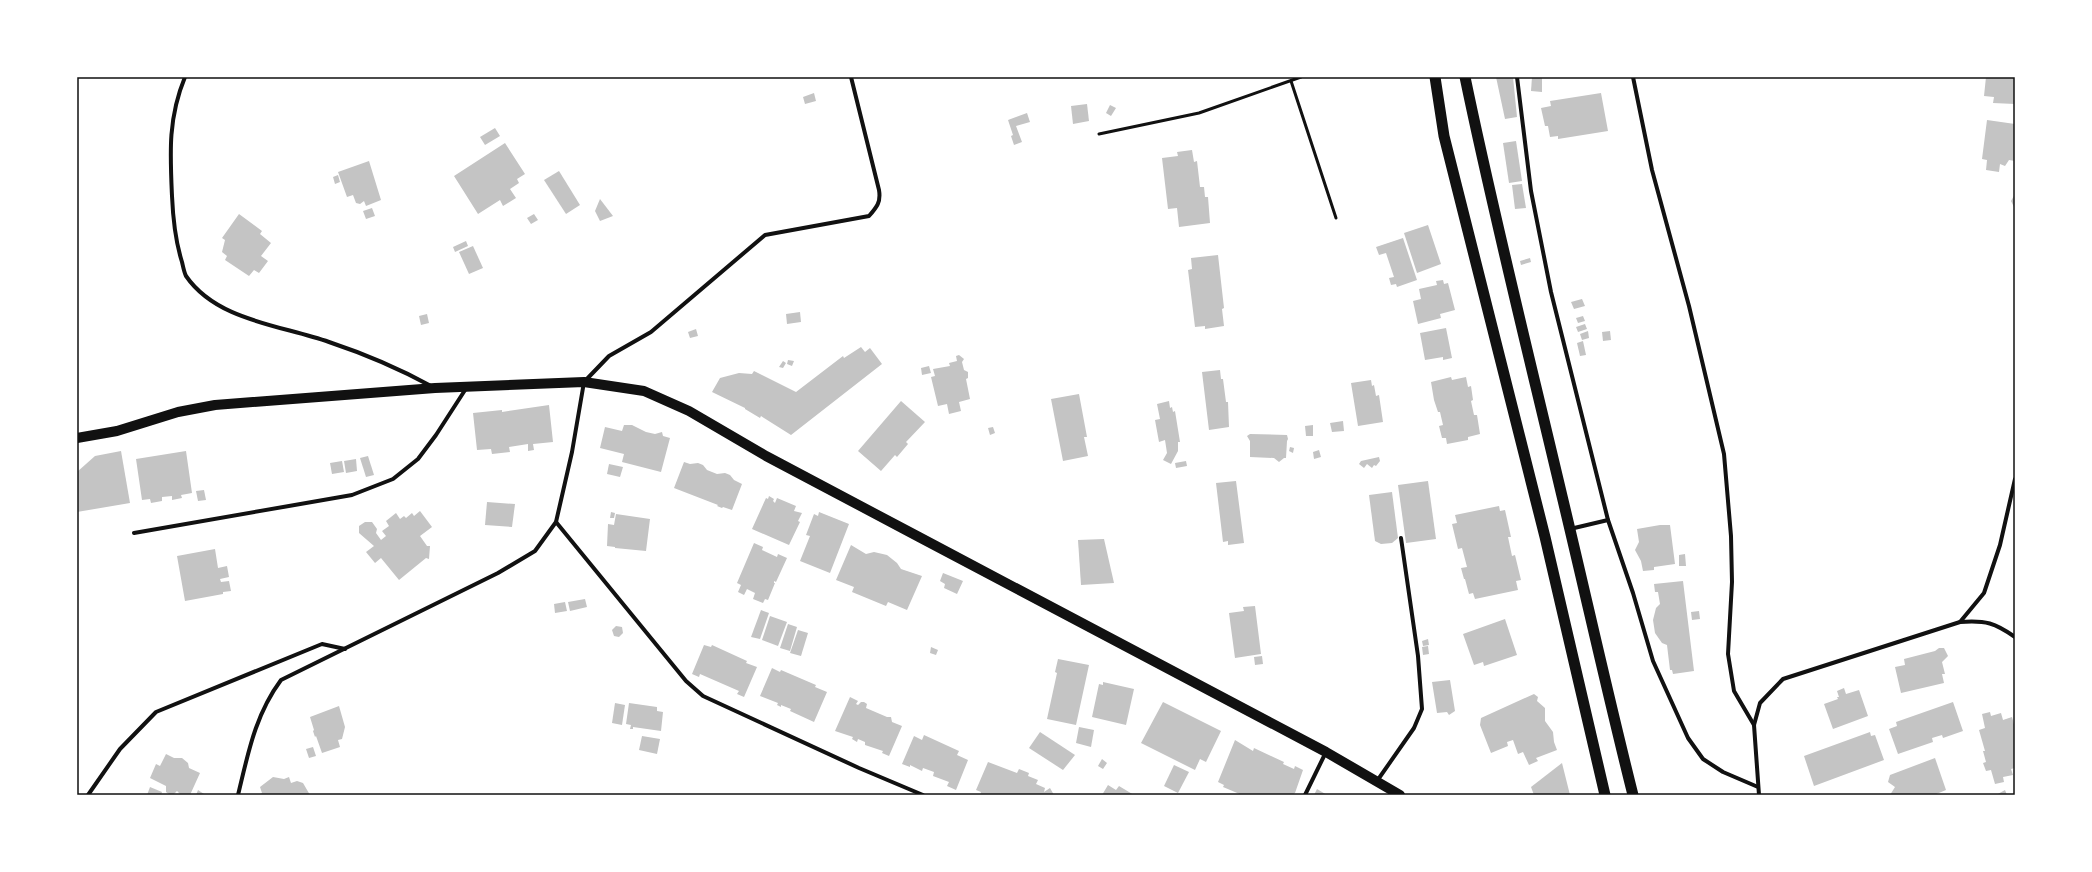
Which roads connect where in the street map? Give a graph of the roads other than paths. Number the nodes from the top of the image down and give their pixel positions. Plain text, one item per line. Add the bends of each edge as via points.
1 (185, 77) edge
2 (851, 77) edge
3 (1301, 77) edge
4 (1435, 77) edge
5 (1465, 77) edge
6 (1517, 77) edge
7 (1633, 77) edge
8 (1290, 81) junction
9 (1099, 134) dead end
10 (1336, 218) dead end
11 (584, 382) junction
12 (467, 387) junction
13 (435, 388) junction
14 (77, 438) edge
15 (2015, 479) edge
16 (1608, 520) junction
17 (556, 522) junction
18 (1570, 529) junction
19 (134, 533) dead end
20 (1401, 538) dead end
21 (1960, 622) junction
22 (2015, 638) edge
23 (345, 649) junction
24 (1754, 725) junction
25 (1326, 752) junction
26 (1377, 781) junction
27 (1758, 787) junction
28 (88, 795) edge
29 (238, 795) edge
30 (923, 795) edge
31 (1305, 795) edge
32 (1400, 795) edge
33 (1605, 795) edge
34 (1633, 795) edge
35 (1759, 795) edge

1 - 13 street via 171,124 171,183 176,246 185,274 192,283 218,306 363,354 401,369
2 - 11 street via 879,190 878,206 869,216 764,235 652,332 609,356
3 - 8 lane
4 - 33 highway via 1444,136 1534,493
5 - 18 highway via 1489,190
6 - 16 street via 1530,191 1564,344
7 - 24 street via 1652,170 1689,306 1724,454 1732,582 1728,654 1734,691
8 - 9 lane via 1199,113
8 - 10 lane
11 - 12 main road
11 - 17 street
11 - 25 main road via 644,391 689,411 766,456
12 - 13 main road
12 - 19 street via 418,459 393,479 352,495
13 - 14 main road via 215,405 178,412 117,431
15 - 21 street via 2000,545 1984,593
16 - 18 street
16 - 27 street via 1633,593 1652,661 1688,738 1703,759 1723,772
17 - 23 street via 535,551 498,573
17 - 30 street via 686,681 703,696
18 - 34 highway via 1603,678
20 - 26 street via 1418,656 1422,709 1414,728
21 - 22 street via 1979,621 1999,626
21 - 24 street via 1783,679 1760,703
23 - 28 street via 322,644 156,712 120,749
23 - 29 street via 281,680 273,690 251,740
24 - 27 street
25 - 26 main road
25 - 31 street
26 - 32 main road
27 - 35 street

